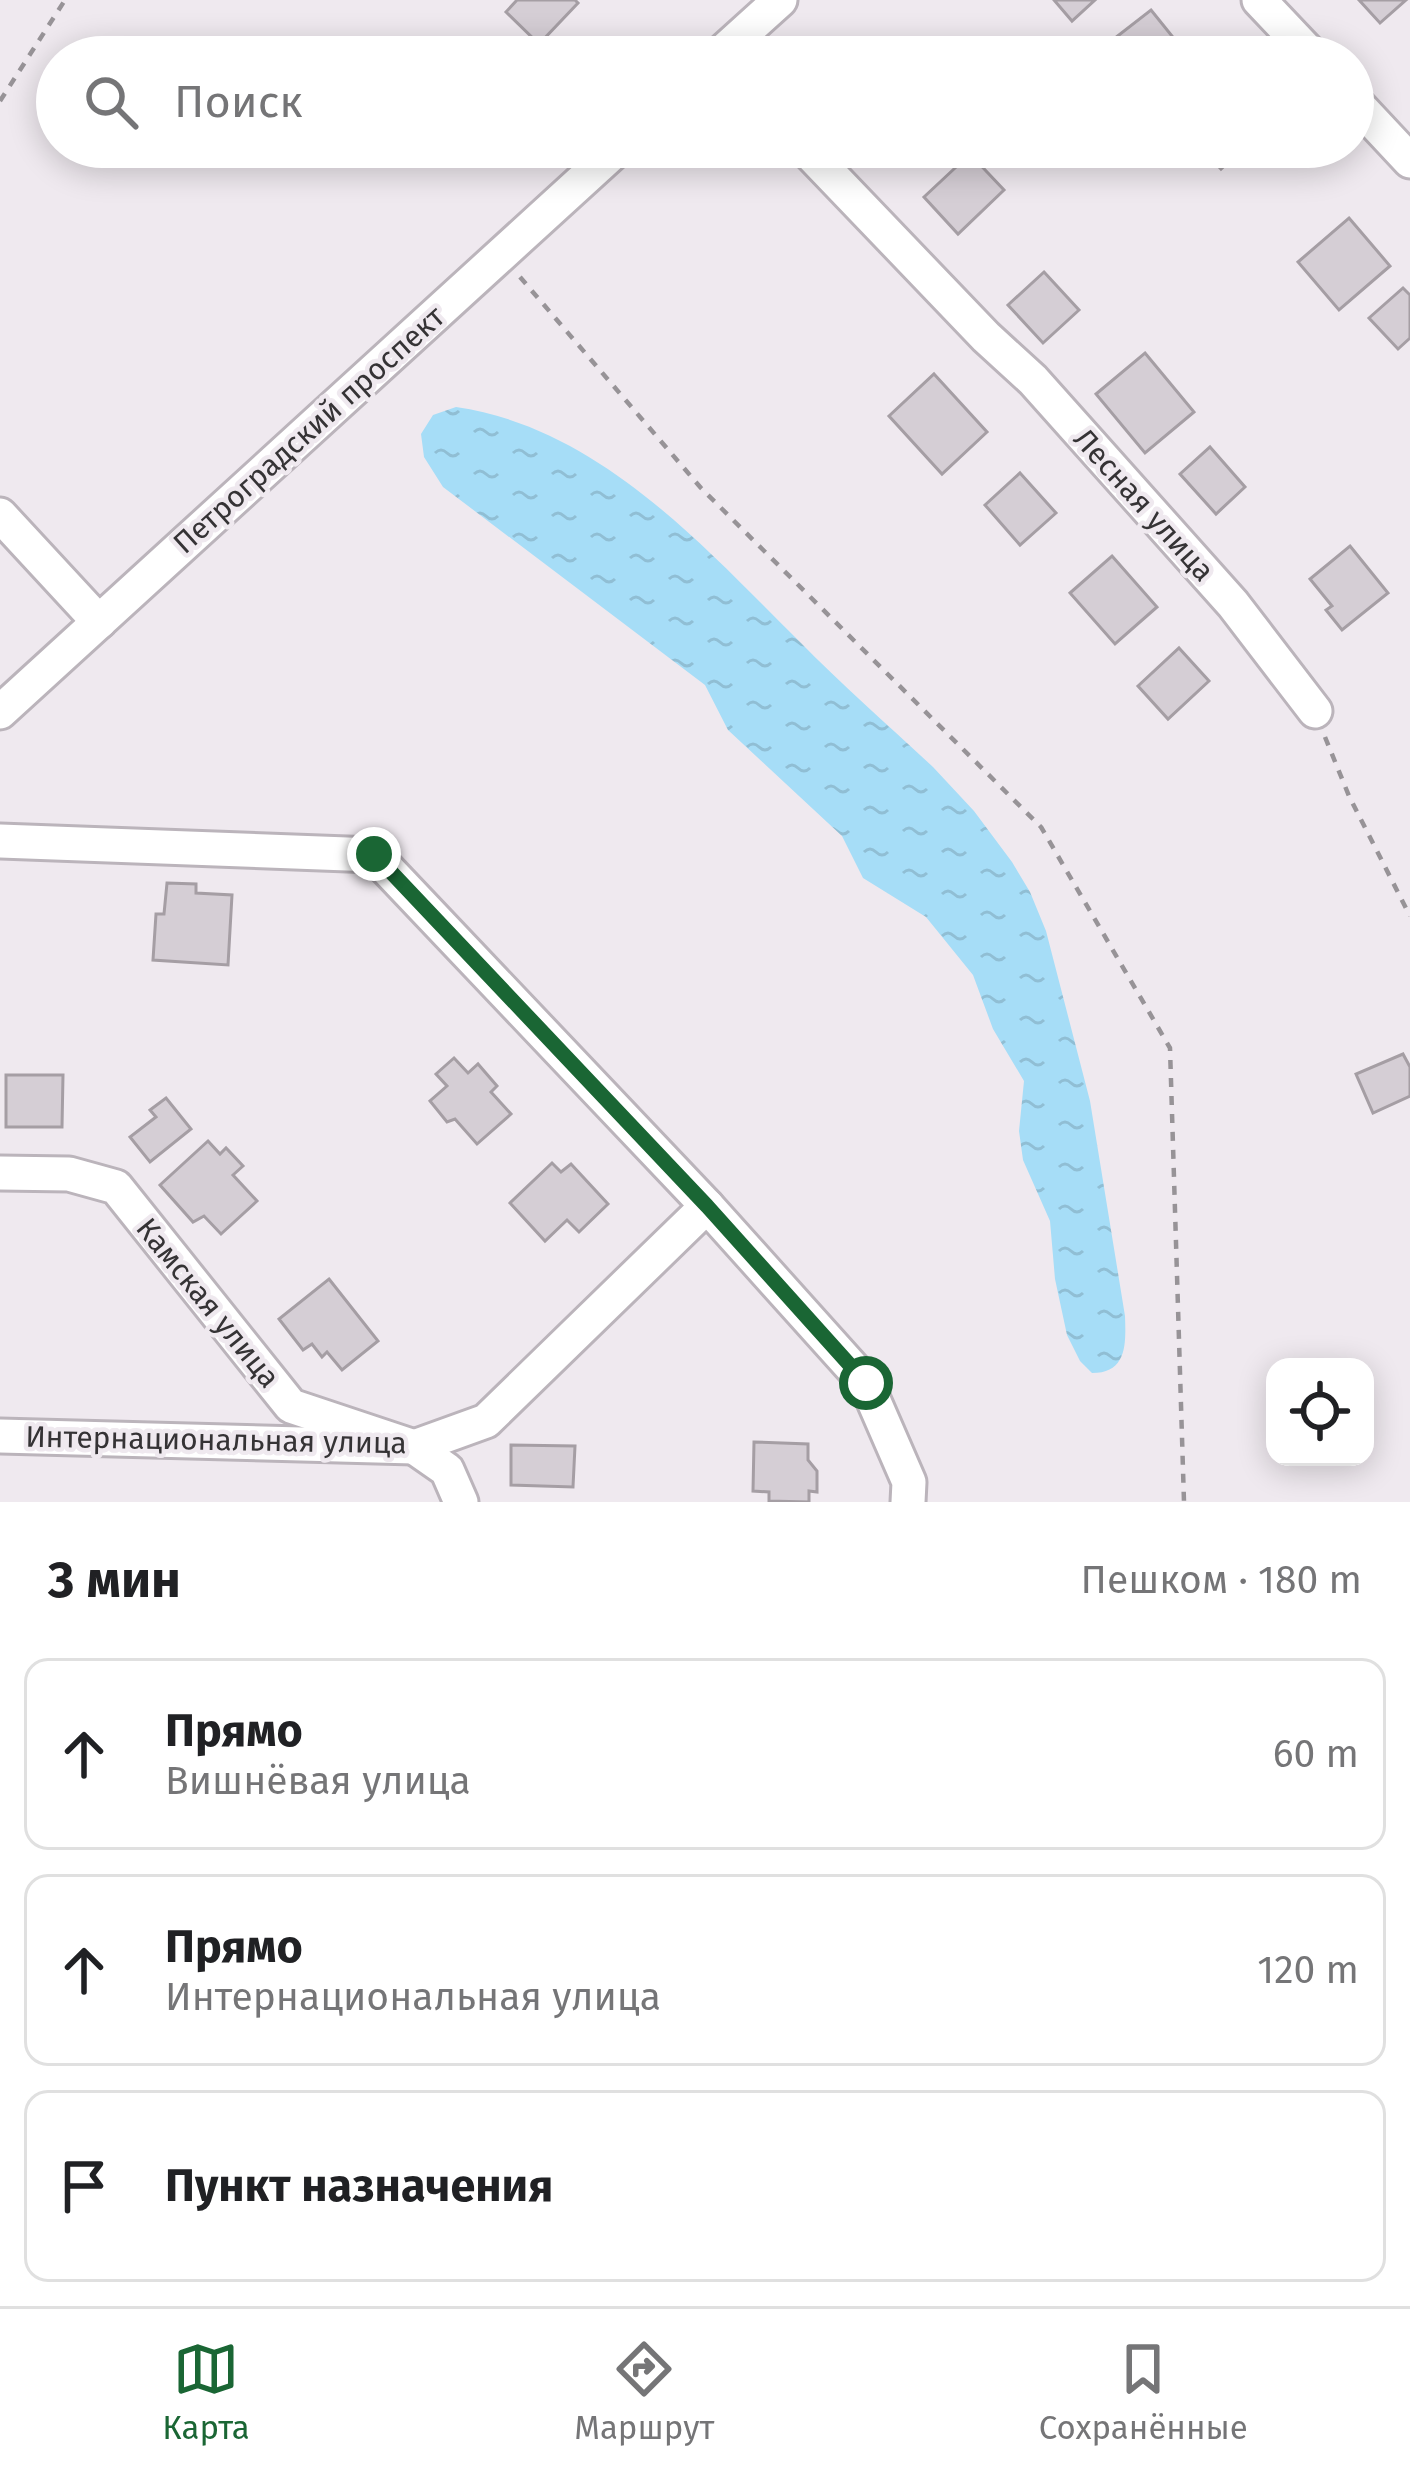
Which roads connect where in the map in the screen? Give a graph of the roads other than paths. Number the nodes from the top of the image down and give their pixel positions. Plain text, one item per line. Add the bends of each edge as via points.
1 (780, 0) edge
2 (1259, 0) edge
3 (741, 36) edge
4 (1293, 36) edge
5 (1374, 122) edge
6 (1410, 161) edge
7 (596, 168) edge
8 (824, 168) edge
9 (0, 515) edge
10 (99, 622) junction
11 (1315, 711) road end
12 (0, 712) edge
13 (0, 841) edge
14 (0, 1173) edge
15 (707, 1206) junction
16 (0, 1436) edge
17 (414, 1447) junction
18 (461, 1502) edge
19 (908, 1502) edge

1 - 3 street
2 - 4 street
5 - 6 street
7 - 10 street, Петроградский проспект
8 - 11 street, Лесная улица via 1033,380 1233,604
9 - 10 street
10 - 12 street, Петроградский проспект
13 - 15 street via 374,854
14 - 17 street, Камская улица via 69,1174 116,1187 291,1406
15 - 17 street, Интернациональная улица via 486,1420
15 - 19 street via 866,1383 909,1481
16 - 17 street, Интернациональная улица
17 - 18 street, Камская улица via 447,1470

